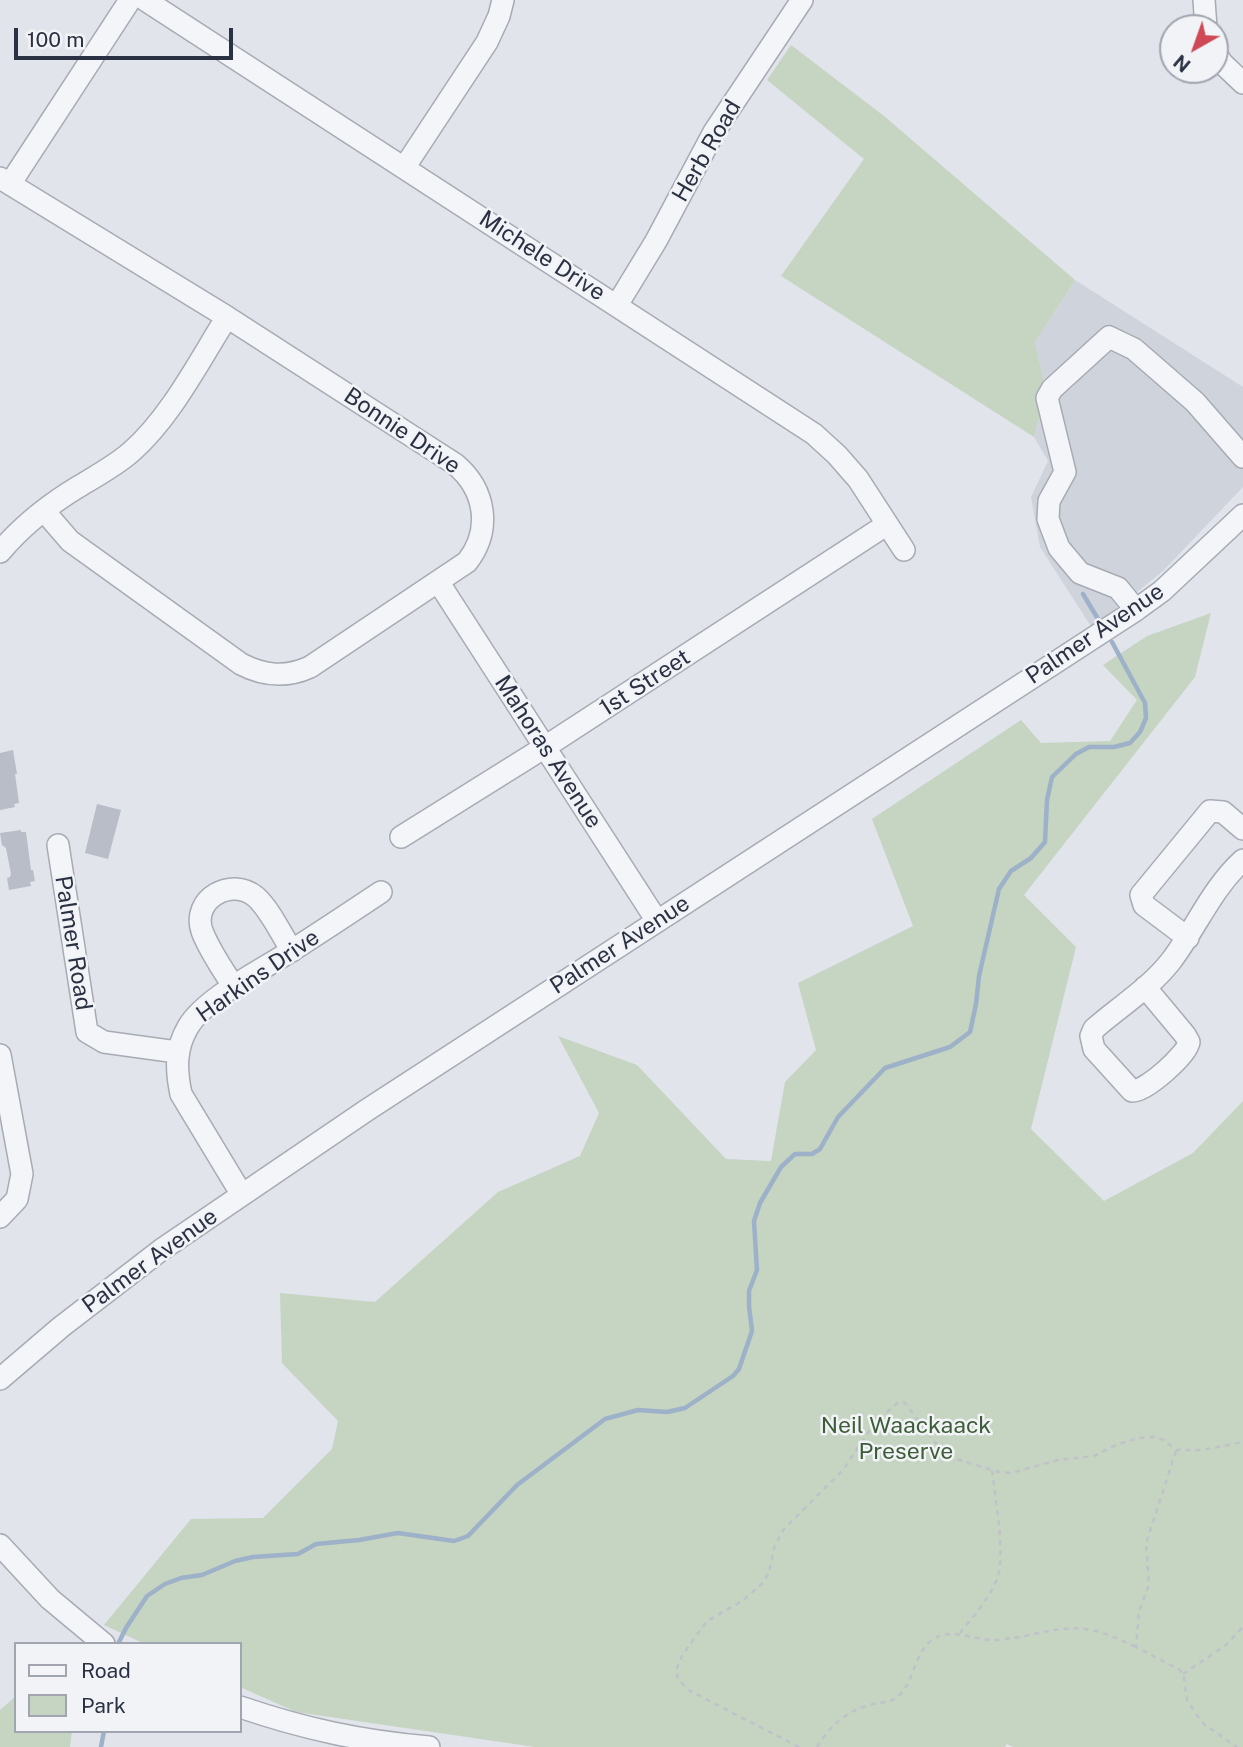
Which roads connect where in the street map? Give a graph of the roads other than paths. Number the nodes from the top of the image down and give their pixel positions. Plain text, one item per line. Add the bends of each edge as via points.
1 (130, 0) edge
2 (145, 0) edge
3 (503, 0) edge
4 (802, 0) edge
5 (1229, 70) edge
6 (1243, 83) edge
7 (404, 168) junction
8 (5, 181) edge
9 (617, 305) junction
10 (227, 317) junction
11 (1243, 457) edge
12 (45, 512) junction
13 (1243, 515) edge
14 (886, 525) junction
15 (904, 550) dead end
16 (0, 552) edge
17 (439, 583) junction
18 (1136, 610) junction
19 (545, 747) junction
20 (1243, 829) edge
21 (401, 837) dead end
22 (58, 845) dead end
23 (1243, 860) edge
24 (381, 892) dead end
25 (657, 921) junction
26 (1188, 938) junction
27 (292, 951) junction
28 (234, 987) junction
29 (1145, 987) junction
30 (177, 1052) junction
31 (0, 1055) edge
32 (242, 1195) junction
33 (0, 1217) edge
34 (0, 1379) edge
35 (0, 1545) edge
36 (101, 1642) edge
37 (242, 1708) edge
38 (429, 1747) edge

1 - 8 street
2 - 7 street, Michele Drive
3 - 7 street via 487,42
4 - 9 street, Herb Road via 714,132
5 - 6 street
7 - 9 street, Michele Drive
8 - 10 street, Bonnie Drive
9 - 14 street, Michele Drive via 814,434 858,479
10 - 12 street via 145,438 116,464
10 - 17 street, Bonnie Drive via 455,464 473,483 484,514 478,545 467,562
11 - 18 street via 1195,402 1134,349 1109,337 1052,389 1047,398 1065,472 1049,501 1048,519 1059,548 1080,573 1118,588
12 - 16 street
12 - 17 street, Bonnie Drive via 70,541 241,664 268,675 310,667
13 - 18 street, Palmer Avenue
14 - 15 street, Michele Drive
14 - 19 street, 1st Street
17 - 19 street, Mahoras Avenue
18 - 25 street, Palmer Avenue
19 - 21 street, 1st Street
19 - 25 street, Mahoras Avenue
20 - 26 street via 1223,812 1210,811 1142,895 1144,905
22 - 30 street, Palmer Road via 87,1032 104,1042
23 - 26 street via 1215,892
24 - 27 street, Harkins Drive
25 - 32 street, Palmer Avenue
26 - 29 street
27 - 28 street, Harkins Drive
27 - 28 street via 255,896 236,888 216,893 202,911 202,932
28 - 30 street, Harkins Drive via 194,1018
29 - 29 street via 1185,1035 1189,1048 1138,1091 1127,1087 1094,1049 1091,1036
30 - 32 street via 177,1077 186,1106
31 - 33 street via 22,1174 17,1199
32 - 34 street, Palmer Avenue via 122,1278
35 - 36 street via 50,1599
37 - 38 street via 318,1732

